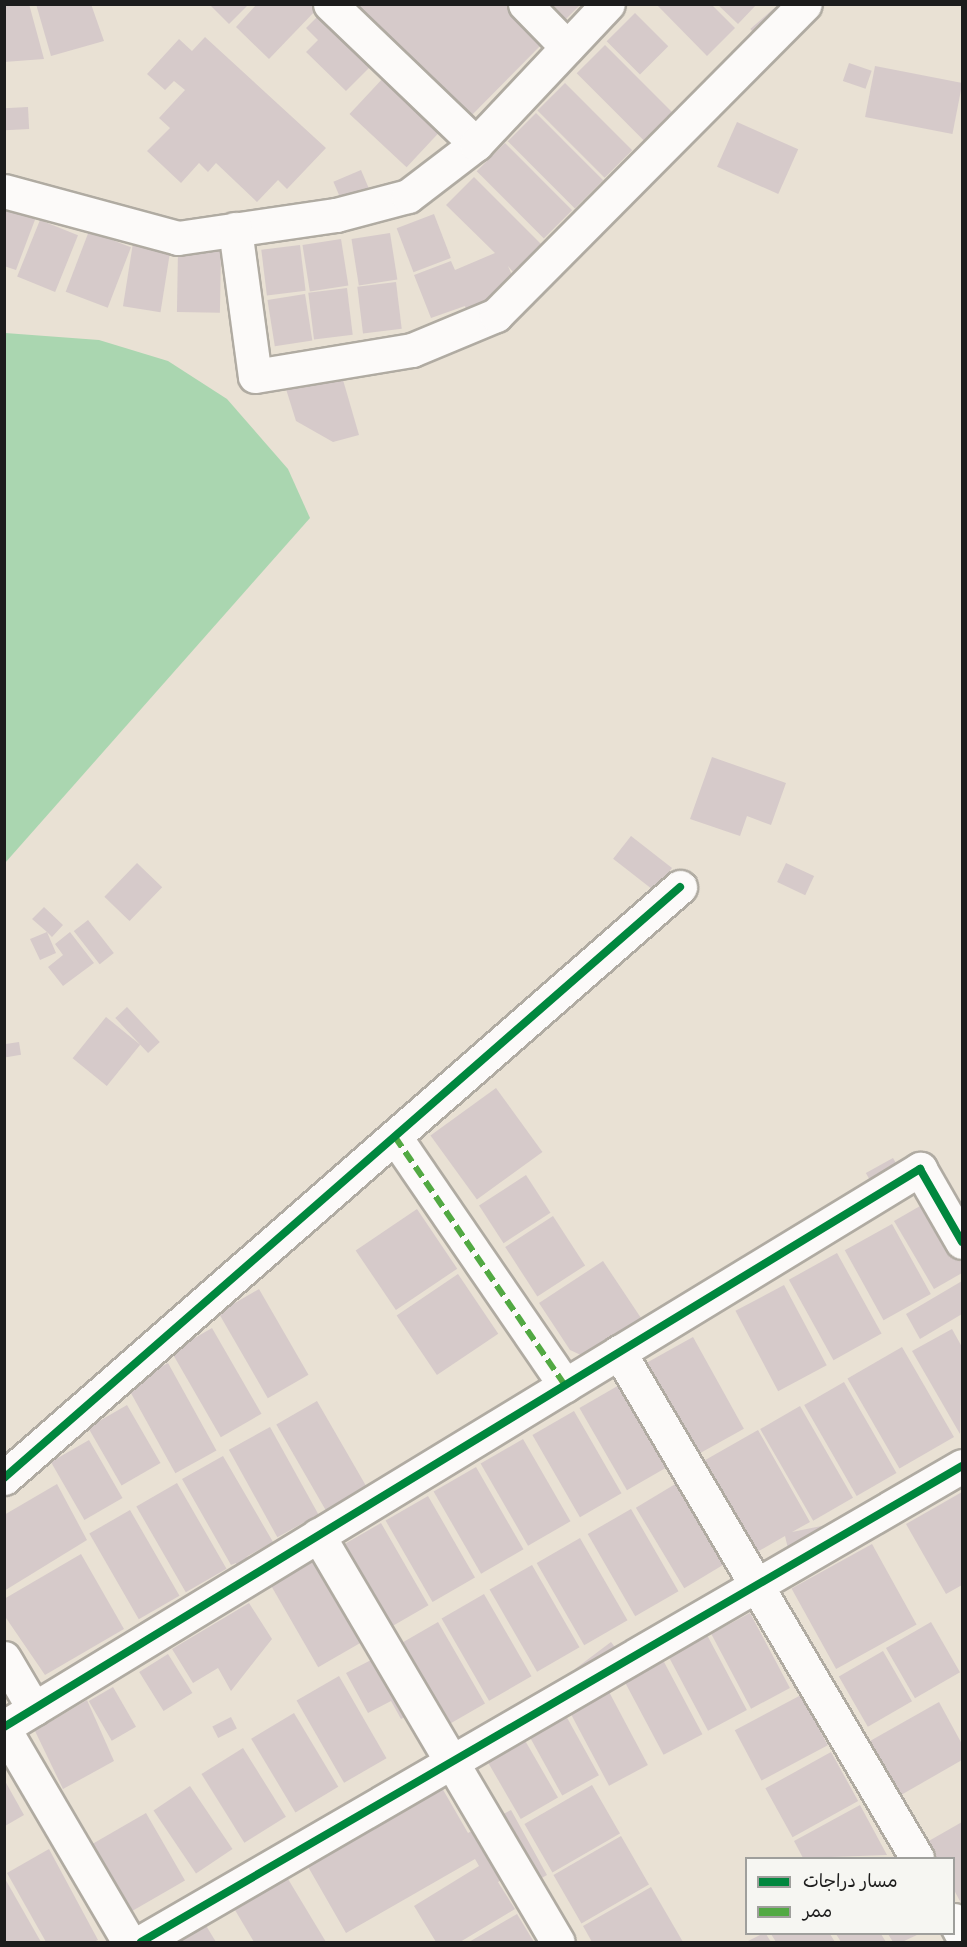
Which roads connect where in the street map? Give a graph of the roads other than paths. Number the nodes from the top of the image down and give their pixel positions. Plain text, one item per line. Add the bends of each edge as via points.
1 (330, 4) edge
2 (525, 4) edge
3 (608, 4) edge
4 (805, 4) edge
5 (567, 47) junction
6 (476, 144) junction
7 (4, 191) edge
8 (235, 229) junction
9 (680, 887) dead end
10 (395, 1137) junction
11 (963, 1242) edge
12 (619, 1352) junction
13 (565, 1385) junction
14 (963, 1466) edge
15 (4, 1478) edge
16 (318, 1535) junction
17 (757, 1585) junction
18 (4, 1658) edge
19 (34, 1709) junction
20 (4, 1728) edge
21 (452, 1762) junction
22 (917, 1857) edge
23 (955, 1922) edge
24 (963, 1935) edge
25 (129, 1942) edge
26 (141, 1942) edge
27 (558, 1942) edge

1 - 6 street
2 - 5 street
3 - 5 street
4 - 8 street via 496,315 412,350 255,375
5 - 6 street
6 - 8 street via 408,196 336,216
7 - 8 street via 178,238
9 - 10 street
10 - 13 street
10 - 15 street
11 - 12 street via 920,1169
12 - 13 street
12 - 17 street
13 - 16 street
14 - 17 street
16 - 19 street
16 - 21 street
17 - 21 street
17 - 22 street
18 - 19 street
19 - 20 street
20 - 25 street
21 - 26 street
21 - 27 street
23 - 24 street

